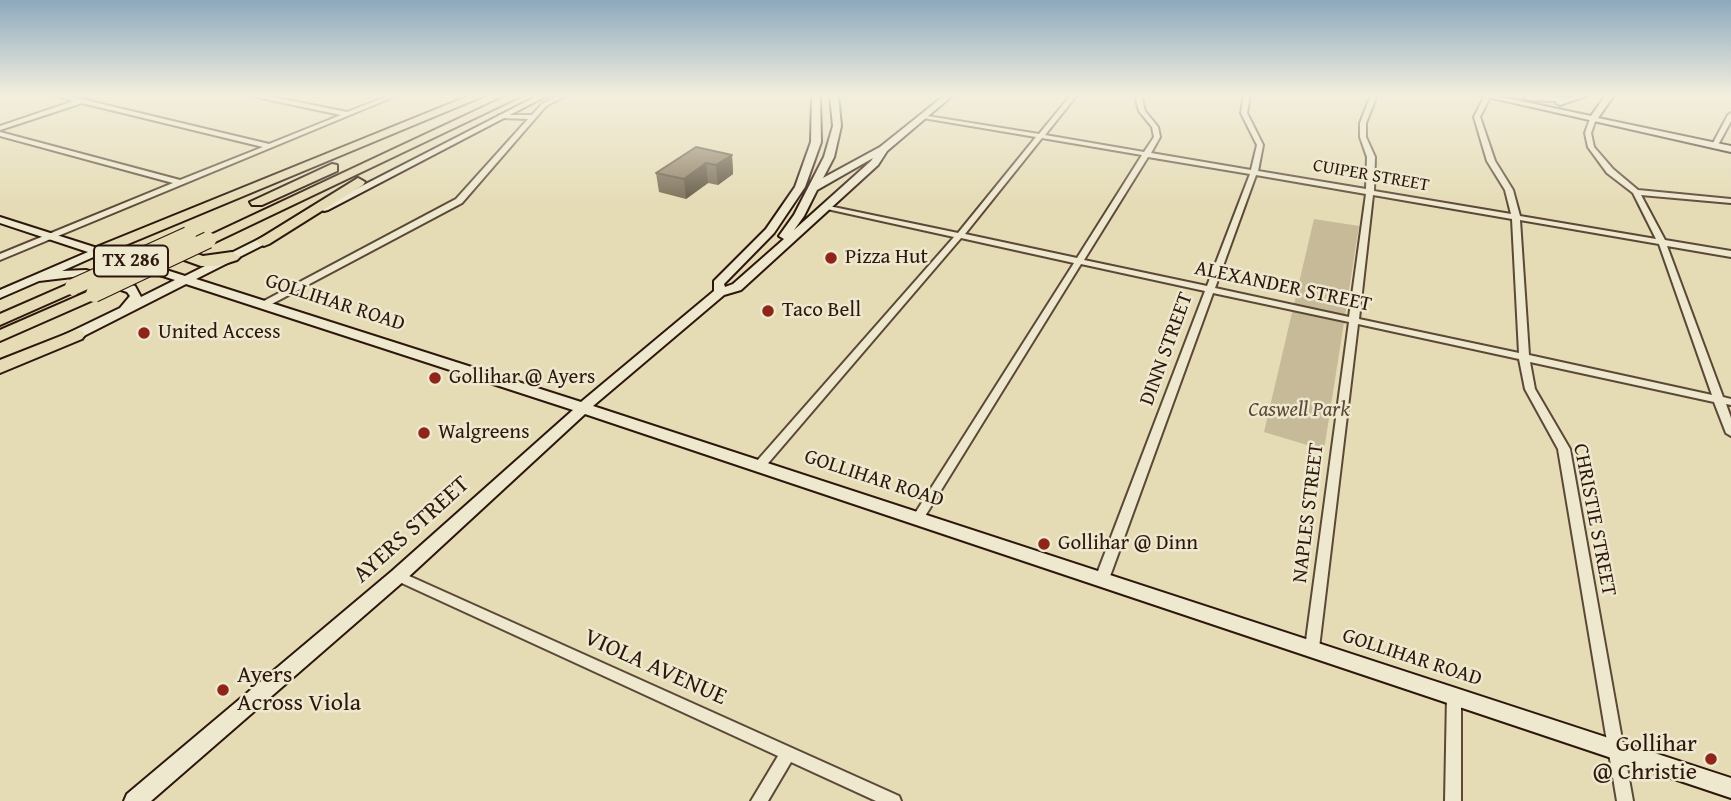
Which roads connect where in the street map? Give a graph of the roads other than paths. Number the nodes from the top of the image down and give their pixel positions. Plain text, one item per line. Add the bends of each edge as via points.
1 (214, 132) edge
2 (303, 132) edge
3 (387, 132) edge
4 (406, 132) edge
5 (442, 132) edge
6 (445, 132) edge
7 (470, 132) edge
8 (520, 132) edge
9 (816, 132) edge
10 (835, 132) edge
11 (903, 132) edge
12 (1024, 132) edge
13 (1042, 132) edge
14 (1156, 132) edge
15 (1254, 132) edge
16 (1363, 132) edge
17 (1481, 132) edge
18 (1588, 132) edge
19 (1656, 132) edge
20 (1722, 132) edge
21 (0, 134) edge
22 (1040, 135) junction
23 (1715, 145) junction
24 (270, 146) junction
25 (883, 149) junction
26 (1731, 149) edge
27 (1145, 153) junction
28 (829, 157) junction
29 (863, 160) junction
30 (1254, 172) junction
31 (181, 183) junction
32 (813, 188) junction
33 (1370, 192) junction
34 (1636, 192) junction
35 (1731, 201) edge
36 (827, 207) junction
37 (1516, 216) junction
38 (0, 220) edge
39 (152, 229) junction
40 (52, 236) junction
41 (960, 236) junction
42 (264, 241) junction
43 (1662, 242) junction
44 (99, 251) junction
45 (1731, 254) edge
46 (0, 257) edge
47 (232, 257) junction
48 (1079, 262) junction
49 (755, 268) junction
50 (38, 278) junction
51 (187, 280) junction
52 (1210, 289) junction
53 (720, 292) junction
54 (0, 294) edge
55 (265, 304) junction
56 (124, 310) junction
57 (0, 320) edge
58 (1352, 320) junction
59 (76, 335) joint
60 (0, 336) edge
61 (1524, 358) junction
62 (0, 368) edge
63 (1719, 400) junction
64 (1731, 402) edge
65 (583, 408) junction
66 (1731, 433) edge
67 (760, 465) junction
68 (918, 517) junction
69 (398, 576) junction
70 (1102, 579) junction
71 (1312, 648) junction
72 (1454, 696) junction
73 (1615, 749) junction
74 (788, 753) junction
75 (1731, 788) edge
76 (135, 801) edge
77 (759, 801) edge
78 (893, 801) edge
79 (1453, 801) edge
80 (1625, 801) edge

1 - 24 street
2 - 24 street
3 - 39 highway
4 - 57 highway, TX 286, bridge
5 - 60 highway, TX 286, bridge
6 - 42 highway
7 - 42 main road
8 - 55 street via 459,201
9 - 53 main road, AYERS STREET via 800,187 764,237 718,283
10 - 28 main road
11 - 25 main road, AYERS STREET
12 - 22 street, CUIPER STREET
13 - 22 street
14 - 27 street
15 - 30 street, DINN STREET via 1260,145
16 - 33 street, NAPLES STREET via 1371,157
17 - 37 street, CHRISTIE STREET
18 - 34 street via 1591,146 1610,171
19 - 23 main road
20 - 23 street
21 - 31 street
22 - 27 street, CUIPER STREET
22 - 41 street
23 - 26 main road
24 - 31 street
25 - 29 main road, AYERS STREET
25 - 36 main road, AYERS STREET
27 - 30 street, CUIPER STREET
27 - 48 street
28 - 29 main road
28 - 32 main road
29 - 32 main road, AYERS STREET
30 - 33 street, CUIPER STREET
30 - 52 street, DINN STREET
31 - 40 street
32 - 49 main road via 799,216
33 - 37 street, CUIPER STREET
33 - 58 street, NAPLES STREET
34 - 35 street
34 - 43 street
36 - 41 street, ALEXANDER STREET
36 - 49 main road, AYERS STREET
37 - 43 street, CUIPER STREET
37 - 61 street, CHRISTIE STREET
38 - 40 main road, GOLLIHAR ROAD
39 - 44 highway
39 - 47 highway via 141,239 144,242 201,261
40 - 44 main road, GOLLIHAR ROAD
40 - 46 street
41 - 48 street, ALEXANDER STREET
41 - 67 street
42 - 47 main road
43 - 45 street, CUIPER STREET
43 - 63 street
44 - 50 main road
44 - 51 main road, GOLLIHAR ROAD
47 - 51 main road
48 - 52 street, ALEXANDER STREET
48 - 68 street
49 - 53 main road, AYERS STREET via 737,287
50 - 54 main road
50 - 56 main road via 82,272 131,289 136,296
51 - 55 main road, GOLLIHAR ROAD
51 - 56 main road
52 - 58 street, ALEXANDER STREET
52 - 70 street, DINN STREET
53 - 65 main road, AYERS STREET
55 - 65 main road, GOLLIHAR ROAD
56 - 59 main road
58 - 61 street, ALEXANDER STREET
58 - 71 street, NAPLES STREET
59 - 62 highway
61 - 63 street, ALEXANDER STREET
61 - 73 street, CHRISTIE STREET via 1530,389 1564,449
63 - 64 street, ALEXANDER STREET
63 - 66 street
65 - 67 main road, GOLLIHAR ROAD
65 - 69 main road, AYERS STREET
67 - 68 main road, GOLLIHAR ROAD
68 - 70 main road, GOLLIHAR ROAD
69 - 74 street, VIOLA AVENUE
69 - 76 main road, AYERS STREET
70 - 71 main road, GOLLIHAR ROAD
71 - 72 main road, GOLLIHAR ROAD
72 - 73 main road, GOLLIHAR ROAD
72 - 79 street
73 - 75 main road, GOLLIHAR ROAD
73 - 80 street, CHRISTIE STREET
74 - 77 street
74 - 78 street, VIOLA AVENUE

